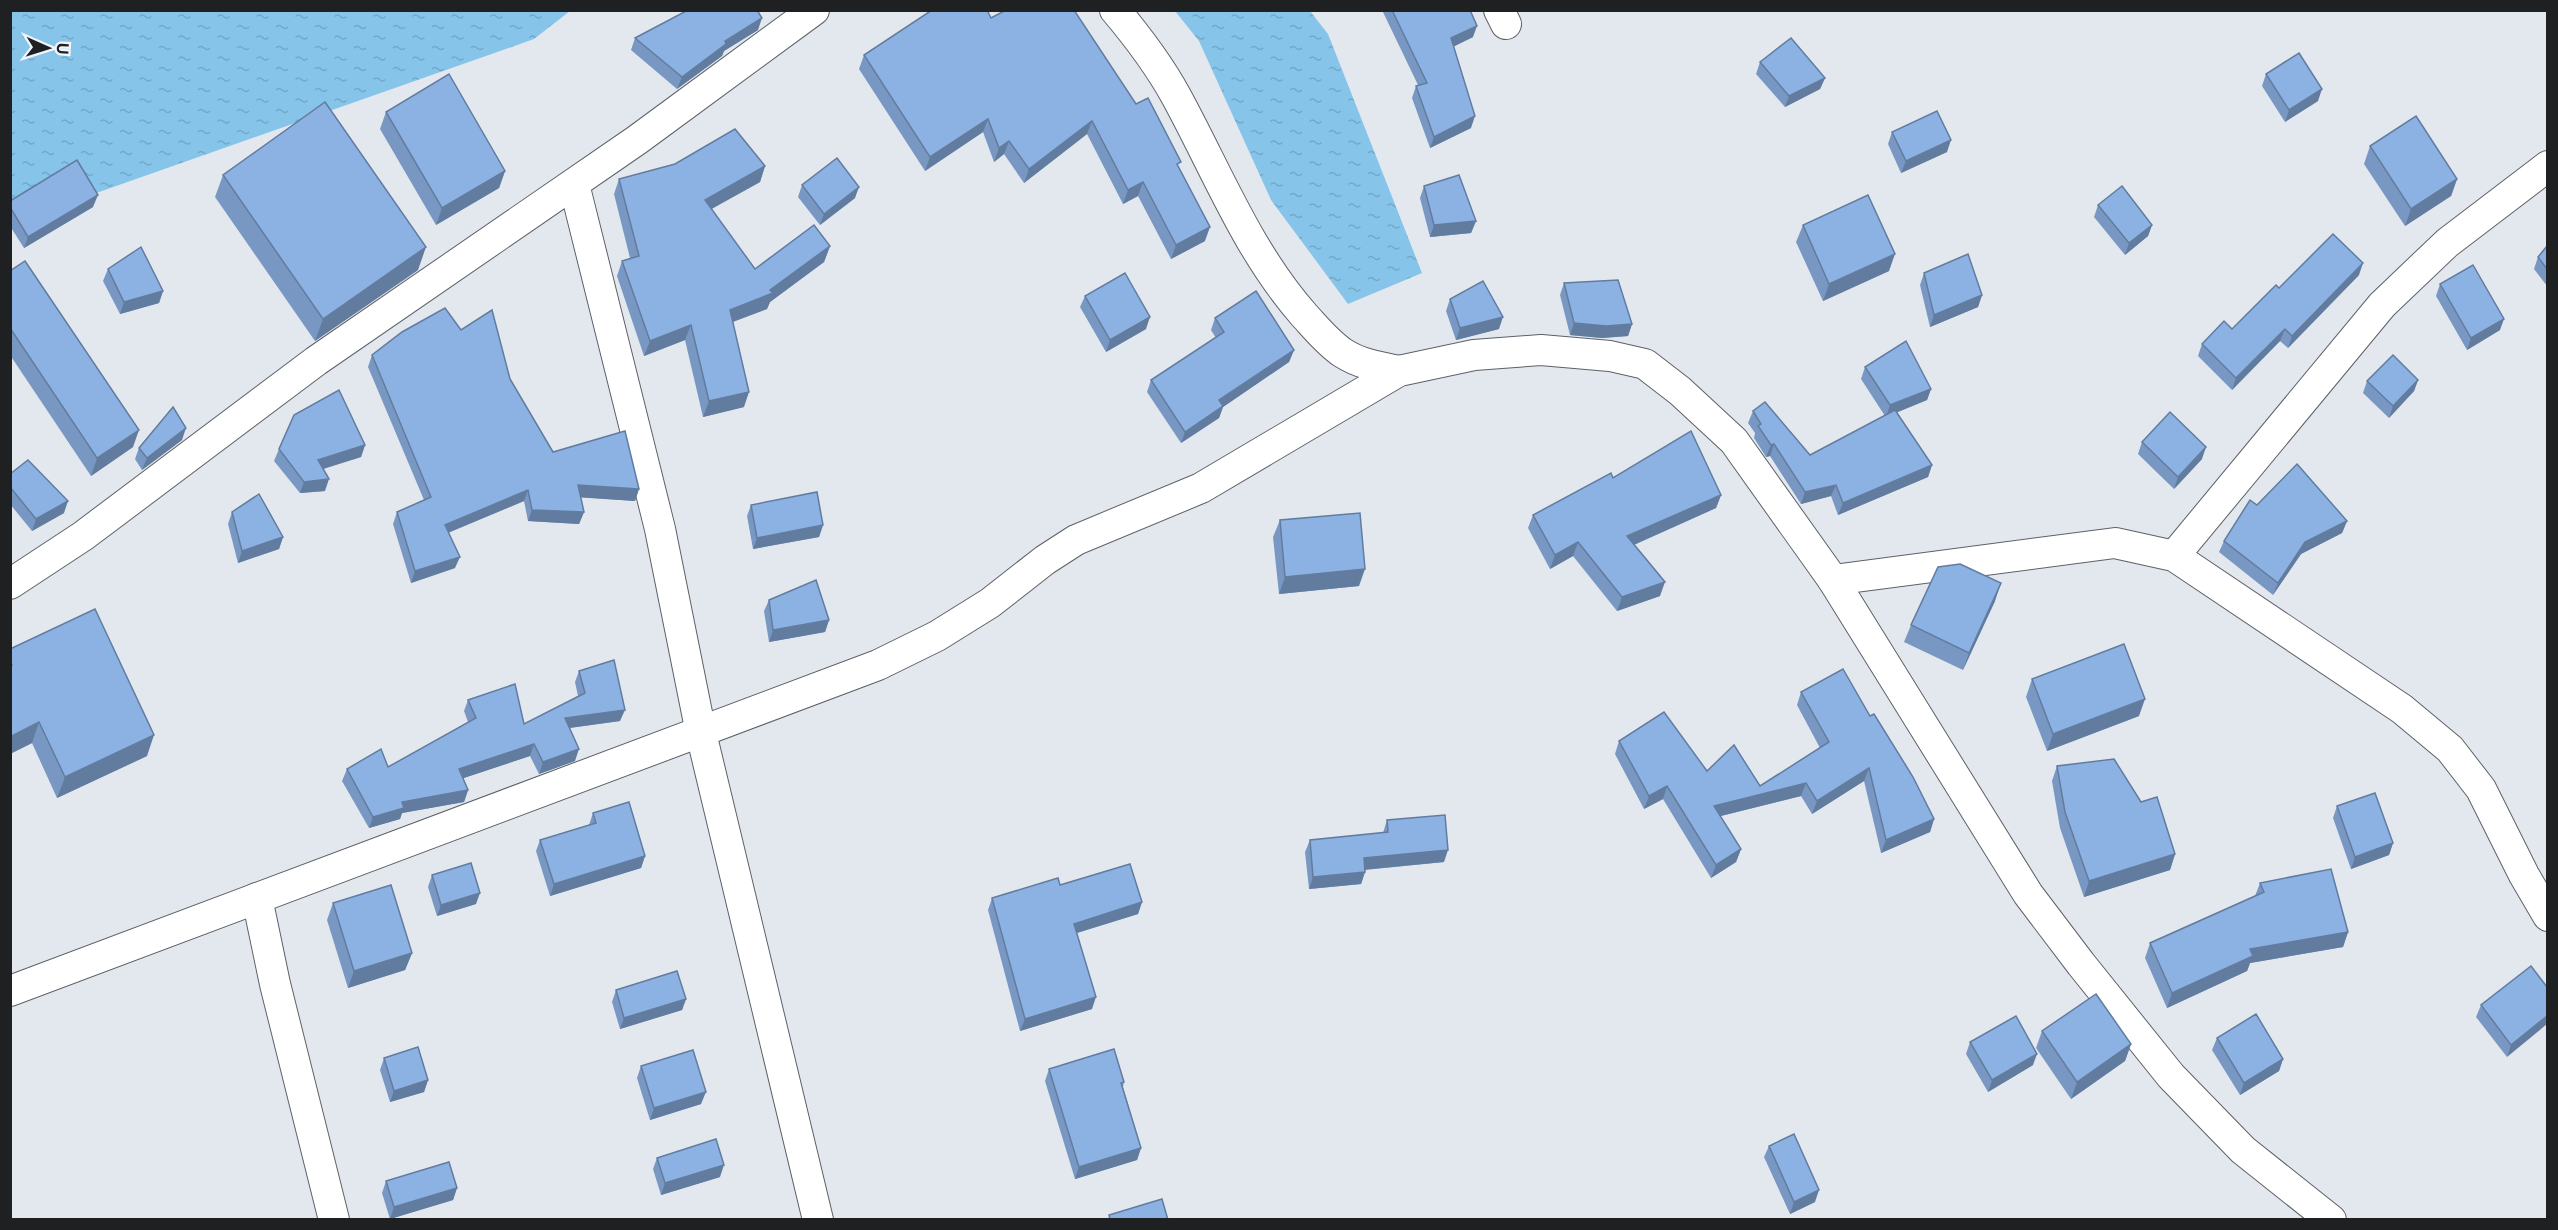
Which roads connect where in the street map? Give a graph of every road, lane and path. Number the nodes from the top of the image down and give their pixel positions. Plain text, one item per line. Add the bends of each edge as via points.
1 (814, 10) edge
2 (1115, 10) edge
3 (2547, 166) edge
4 (574, 184) junction
5 (1399, 371) junction
6 (2174, 556) junction
7 (1833, 579) junction
8 (10, 584) edge
9 (701, 733) junction
10 (257, 898) junction
11 (2547, 916) edge
12 (10, 991) edge
13 (334, 1220) edge
14 (818, 1220) edge
15 (2331, 1220) edge

1 - 4 street
2 - 5 street via 1175,93 1240,223 1293,302 1345,354 1368,365
3 - 6 street via 2447,243 2382,305
4 - 8 street via 316,361 83,536
4 - 9 street via 660,529
5 - 7 street via 1474,355 1541,350 1610,356 1645,364 1734,441
5 - 9 street via 1201,488 1076,540 937,636 878,665
6 - 7 street via 2115,543
6 - 11 street via 2402,709 2450,749 2481,789
7 - 15 street via 2028,894 2080,964 2171,1076 2235,1142
9 - 10 street
9 - 14 street
10 - 12 street
10 - 13 street

